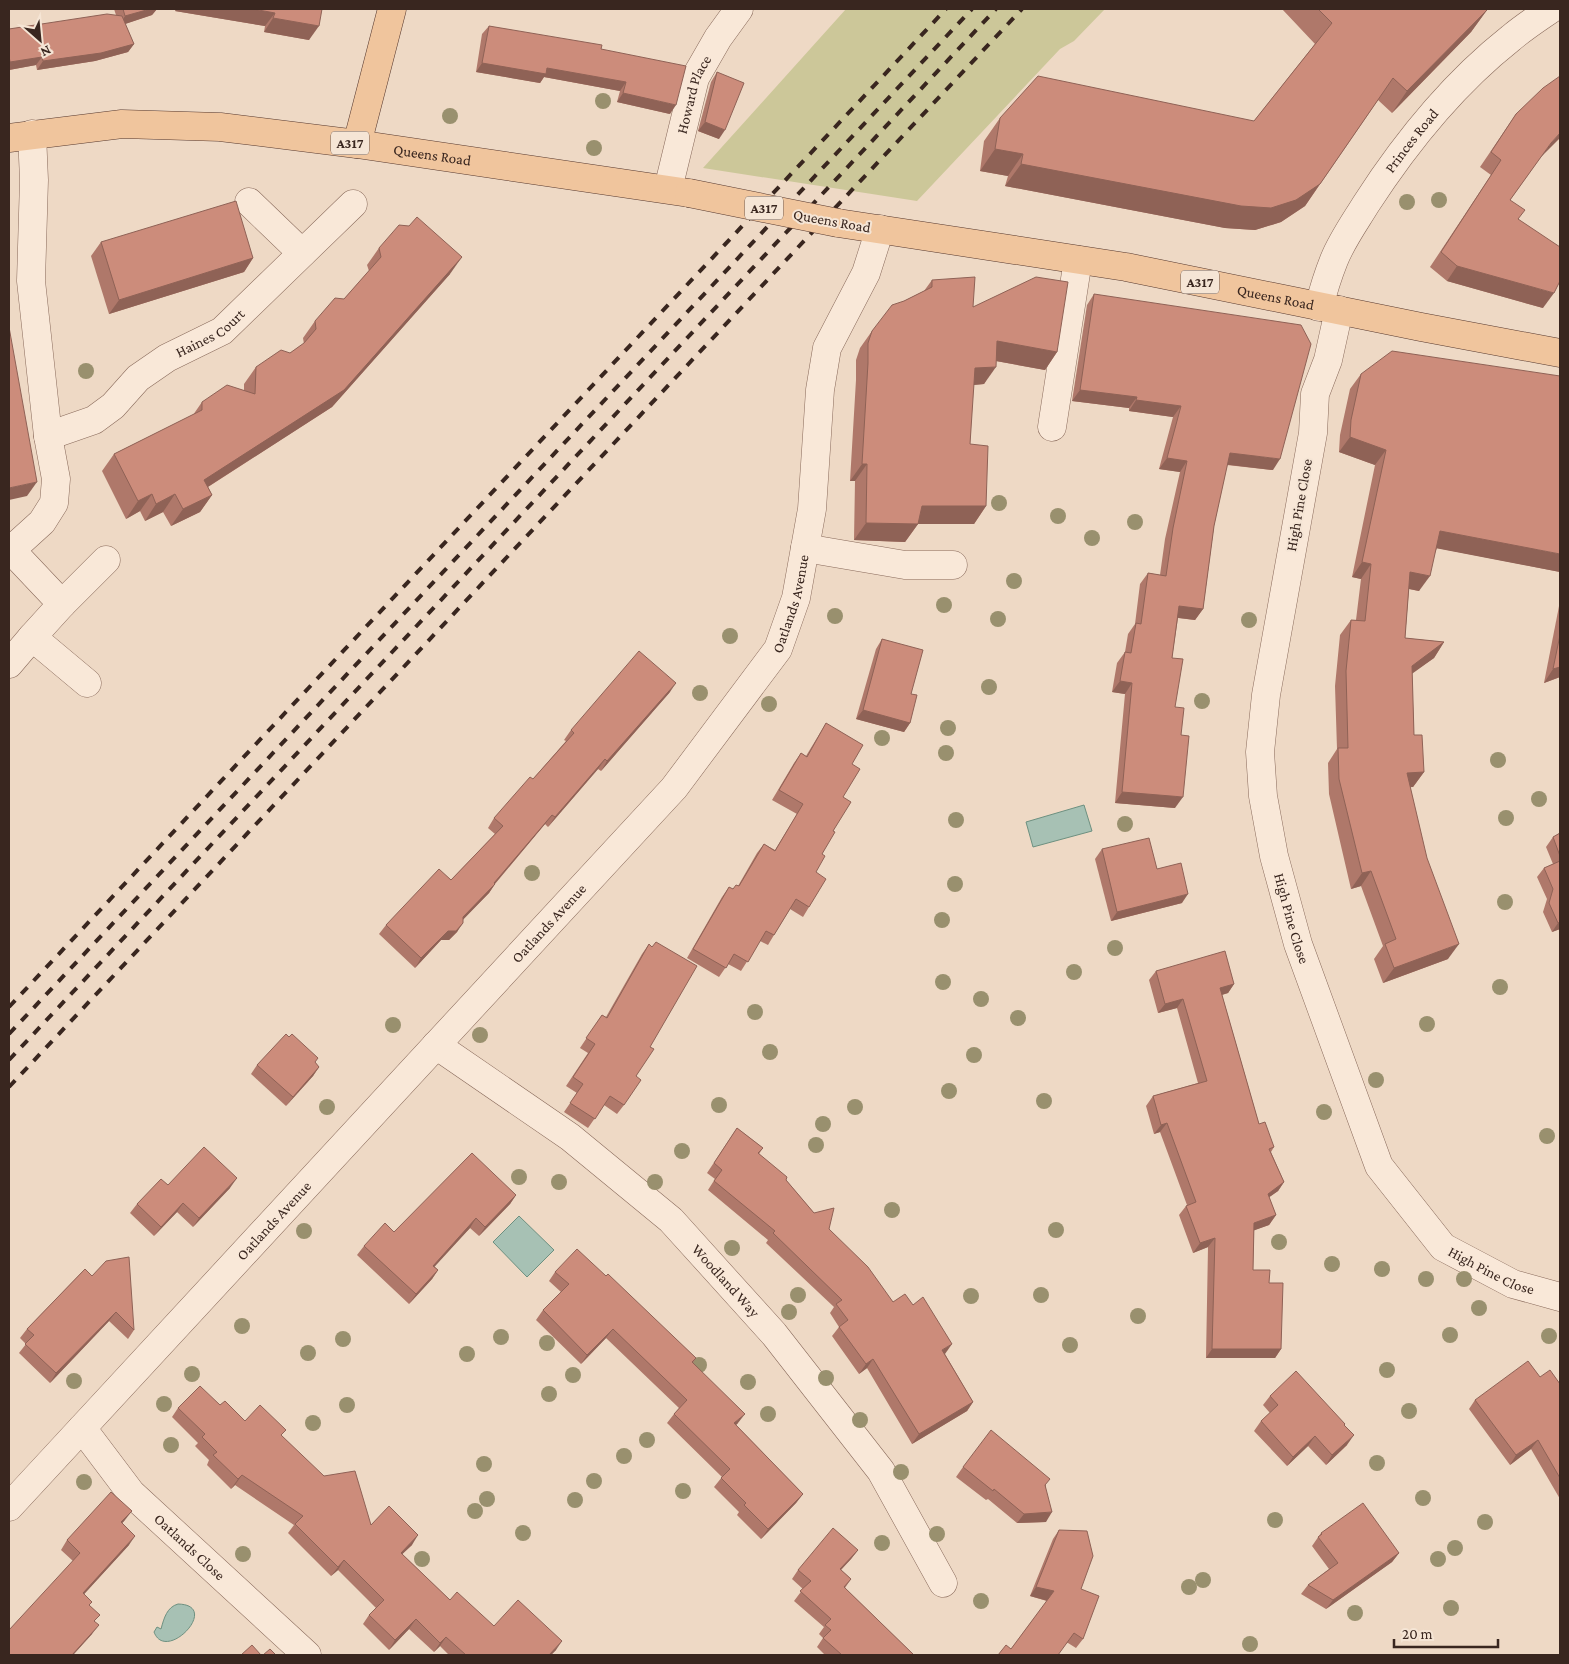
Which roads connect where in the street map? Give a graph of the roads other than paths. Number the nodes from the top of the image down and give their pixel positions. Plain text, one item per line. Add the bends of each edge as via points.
1 (392, 9) edge
2 (739, 9) edge
3 (1552, 9) edge
4 (1560, 20) edge
5 (20, 136) edge
6 (357, 144) junction
7 (678, 191) junction
8 (249, 202) dead end
9 (353, 204) dead end
10 (880, 229) junction
11 (302, 253) junction
12 (1078, 260) junction
13 (1329, 308) junction
14 (1560, 353) edge
15 (1052, 426) dead end
16 (48, 436) junction
17 (805, 548) junction
18 (10, 551) edge
19 (106, 560) dead end
20 (953, 566) dead end
21 (62, 604) junction
22 (32, 637) junction
23 (9, 664) edge
24 (87, 683) dead end
25 (436, 1045) junction
26 (1560, 1297) edge
27 (82, 1428) junction
28 (9, 1507) edge
29 (943, 1583) dead end
30 (307, 1655) edge

1 - 6 main road
2 - 7 street, Howard Place via 695,78
3 - 4 street
3 - 13 street, Princes Road via 1511,37 1479,65 1410,140 1384,176 1335,258 1325,284
5 - 6 main road, Queens Road / A317 via 122,124 220,127
5 - 16 street via 34,180 31,281
6 - 7 main road, Queens Road / A317
7 - 10 main road, Queens Road / A317, bridge
8 - 11 street
9 - 11 street, Haines Court
10 - 12 main road, Queens Road / A317
10 - 17 street, Oatlands Avenue via 866,272 827,348 820,390 812,509
11 - 16 street, Haines Court via 222,330 167,358 138,378 113,406 94,420
12 - 13 main road, Queens Road / A317
12 - 15 street
13 - 14 main road, Queens Road / A317
13 - 26 street, High Pine Close via 1328,360 1315,394 1313,433 1266,695 1260,752 1263,796 1274,856 1298,944 1379,1166 1444,1246 1513,1284
16 - 18 street via 56,479 54,503 42,522
17 - 20 street via 905,565
17 - 25 street, Oatlands Avenue via 796,598 773,656 674,788
18 - 21 street
19 - 21 street
21 - 22 street
22 - 23 street
22 - 24 street
25 - 27 street, Oatlands Avenue
25 - 29 street, Woodland Way via 570,1137 671,1220 774,1334 881,1471
27 - 28 street, Oatlands Avenue
27 - 30 street, Oatlands Close via 131,1493

